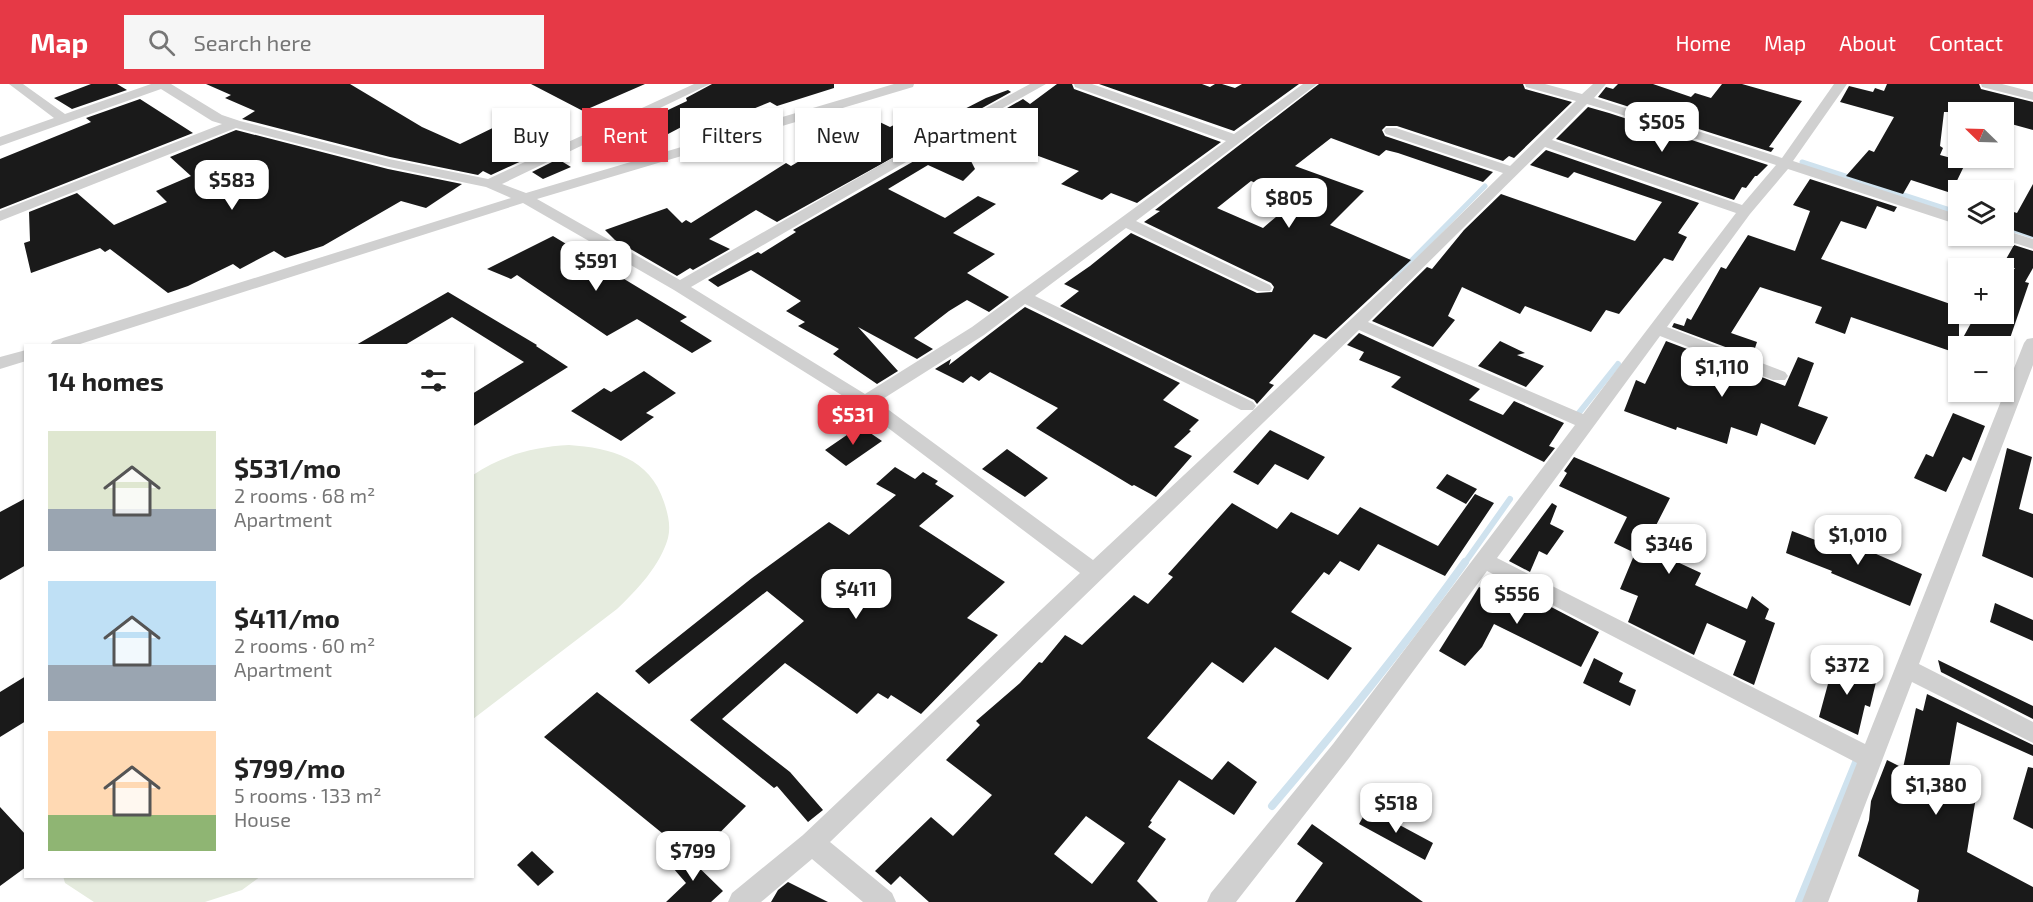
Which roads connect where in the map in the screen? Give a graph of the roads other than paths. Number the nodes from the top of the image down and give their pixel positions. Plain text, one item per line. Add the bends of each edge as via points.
1 (15, 84) edge
2 (162, 84) edge
3 (704, 84) edge
4 (908, 84) edge
5 (1040, 84) edge
6 (1080, 84) edge
7 (1311, 84) edge
8 (1531, 84) edge
9 (1600, 84) edge
10 (1841, 84) edge
11 (1987, 84) edge
12 (2033, 96) edge
13 (1585, 99) junction
14 (63, 119) junction
15 (235, 124) junction
16 (1391, 131) dead end
17 (1237, 140) junction
18 (1542, 141) junction
19 (0, 142) edge
20 (1785, 163) junction
21 (1512, 171) junction
22 (490, 184) junction
23 (525, 198) junction
24 (1745, 211) junction
25 (0, 216) edge
26 (1948, 216) edge
27 (1125, 222) junction
28 (2014, 238) edge
29 (2033, 244) edge
30 (680, 287) junction
31 (1264, 288) dead end
32 (1024, 297) junction
33 (1357, 322) junction
34 (1658, 329) junction
35 (2033, 343) edge
36 (62, 344) edge
37 (24, 356) edge
38 (0, 363) edge
39 (1779, 376) dead end
40 (865, 402) junction
41 (1247, 406) dead end
42 (1588, 423) junction
43 (1485, 561) junction
44 (1094, 572) junction
45 (1905, 668) junction
46 (2033, 733) edge
47 (1870, 758) junction
48 (812, 843) junction
49 (741, 902) edge
50 (883, 902) edge
51 (1221, 902) edge
52 (1815, 902) edge

1 - 14 street
2 - 14 street
2 - 15 street
3 - 22 street
4 - 23 street
5 - 30 street
6 - 17 street
7 - 17 street
8 - 13 street
9 - 13 street
10 - 20 street
11 - 12 street
13 - 18 street
13 - 20 street
14 - 19 street
15 - 22 street
15 - 25 street
16 - 21 street
17 - 27 street
18 - 21 street
18 - 24 street
20 - 24 street
20 - 26 street
21 - 33 street
22 - 23 street
23 - 30 street
23 - 36 street
24 - 34 street
27 - 31 street
27 - 32 street
28 - 29 street
30 - 40 street
32 - 40 street via 978,331
32 - 41 street
33 - 42 street
33 - 44 street
34 - 39 street
34 - 42 street
35 - 45 street
37 - 38 street
40 - 44 street
42 - 43 street
43 - 47 street
43 - 51 street
44 - 48 street
45 - 46 street
45 - 47 street
47 - 52 street
48 - 49 street
48 - 50 street

